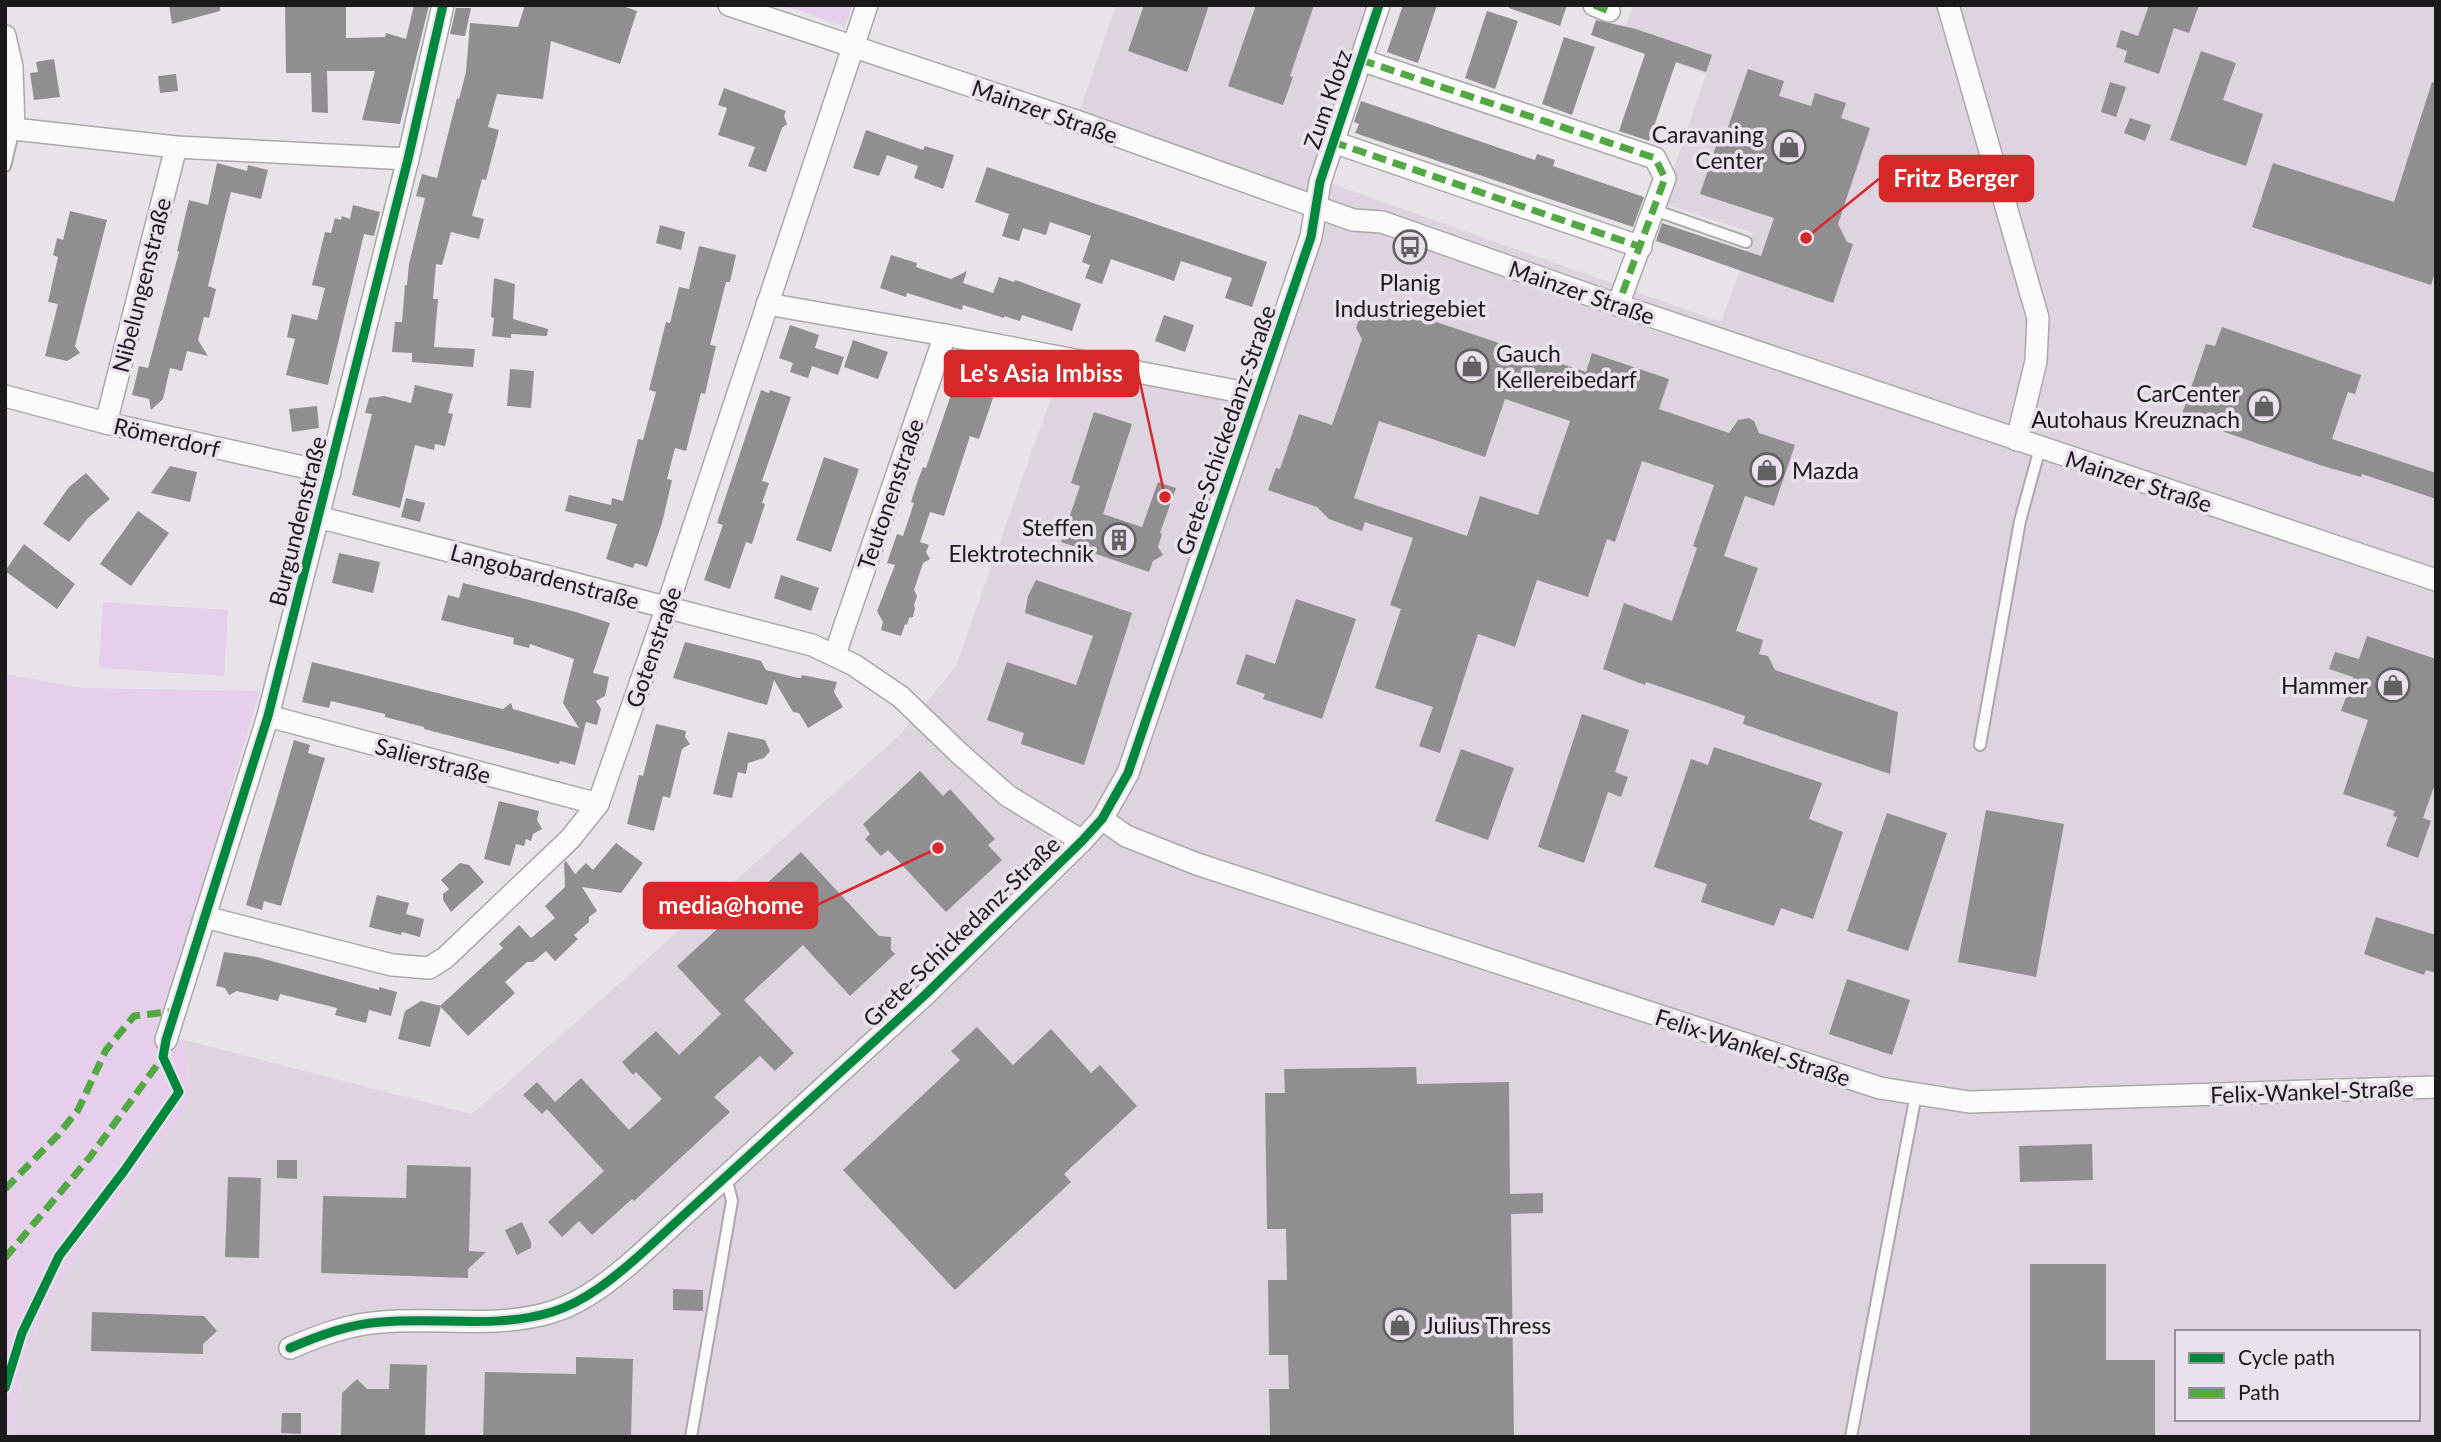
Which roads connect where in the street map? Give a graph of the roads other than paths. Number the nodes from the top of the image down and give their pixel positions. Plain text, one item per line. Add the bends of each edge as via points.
1 (443, 5) edge
2 (729, 5) edge
3 (867, 5) edge
4 (1379, 5) edge
5 (1948, 5) edge
6 (5, 36) edge
7 (854, 46) junction
8 (1361, 60) junction
9 (14, 129) junction
10 (1333, 142) junction
11 (176, 147) junction
12 (408, 159) junction
13 (5, 166) edge
14 (1318, 207) junction
15 (1654, 210) junction
16 (1746, 242) dead end
17 (1641, 247) junction
18 (767, 304) junction
19 (1618, 305) junction
20 (946, 335) junction
21 (5, 396) edge
22 (1257, 396) junction
23 (106, 423) junction
24 (2017, 440) junction
25 (2040, 448) junction
26 (330, 473) junction
27 (318, 517) junction
28 (2436, 580) edge
29 (667, 607) junction
30 (835, 654) junction
31 (268, 716) junction
32 (1980, 745) dead end
33 (598, 804) junction
34 (1102, 819) junction
35 (1082, 841) junction
36 (205, 917) junction
37 (166, 1040) dead end
38 (2436, 1087) edge
39 (1916, 1094) junction
40 (726, 1177) junction
41 (290, 1348) dead end
42 (691, 1437) edge
43 (1851, 1437) edge

1 - 12 street, Burgundenstraße
2 - 7 street, Mainzer Straße
3 - 7 street, Gotenstraße
4 - 8 street, Zum Klotz
5 - 24 street via 2038,318 2036,361
6 - 9 street via 12,67
7 - 14 street, Mainzer Straße
7 - 18 street, Gotenstraße
8 - 10 street, Zum Klotz
8 - 15 street via 1655,158 1665,178
9 - 11 street
9 - 13 lane
10 - 14 street, Zum Klotz via 1320,182
10 - 17 street
11 - 12 street
11 - 23 street, Nibelungenstraße
12 - 26 street, Burgundenstraße
14 - 19 street, Mainzer Straße via 1353,220 1382,222
14 - 22 street, Grete-Schickedanz-Straße
15 - 16 lane
15 - 17 street
17 - 19 street
18 - 20 street
18 - 29 street, Gotenstraße
19 - 24 street, Mainzer Straße
20 - 22 street
20 - 30 street, Teutonenstraße
21 - 23 street, Römerdorf
22 - 34 street, Grete-Schickedanz-Straße via 1128,772
23 - 26 street, Römerdorf
24 - 25 street, Mainzer Straße
25 - 28 street, Mainzer Straße
25 - 32 lane via 2020,521
26 - 27 street, Burgundenstraße
27 - 29 street, Langobardenstraße
27 - 31 street, Burgundenstraße
29 - 30 street, Langobardenstraße
29 - 33 street, Gotenstraße
30 - 35 street, Langobardenstraße via 901,697 1008,796
31 - 33 street, Salierstraße
31 - 36 street, Burgundenstraße
33 - 36 street, Gotenstraße via 570,839 429,968 393,965
34 - 35 street, Grete-Schickedanz-Straße
34 - 39 street, Felix-Wankel-Straße via 1126,836 1197,864 1880,1088
35 - 40 street, Grete-Schickedanz-Straße via 926,994
36 - 37 street, Burgundenstraße
38 - 39 street, Felix-Wankel-Straße via 1969,1102
39 - 43 lane
40 - 41 street, Grete-Schickedanz-Straße via 617,1275 554,1311 495,1322 366,1323
40 - 42 lane via 732,1201

